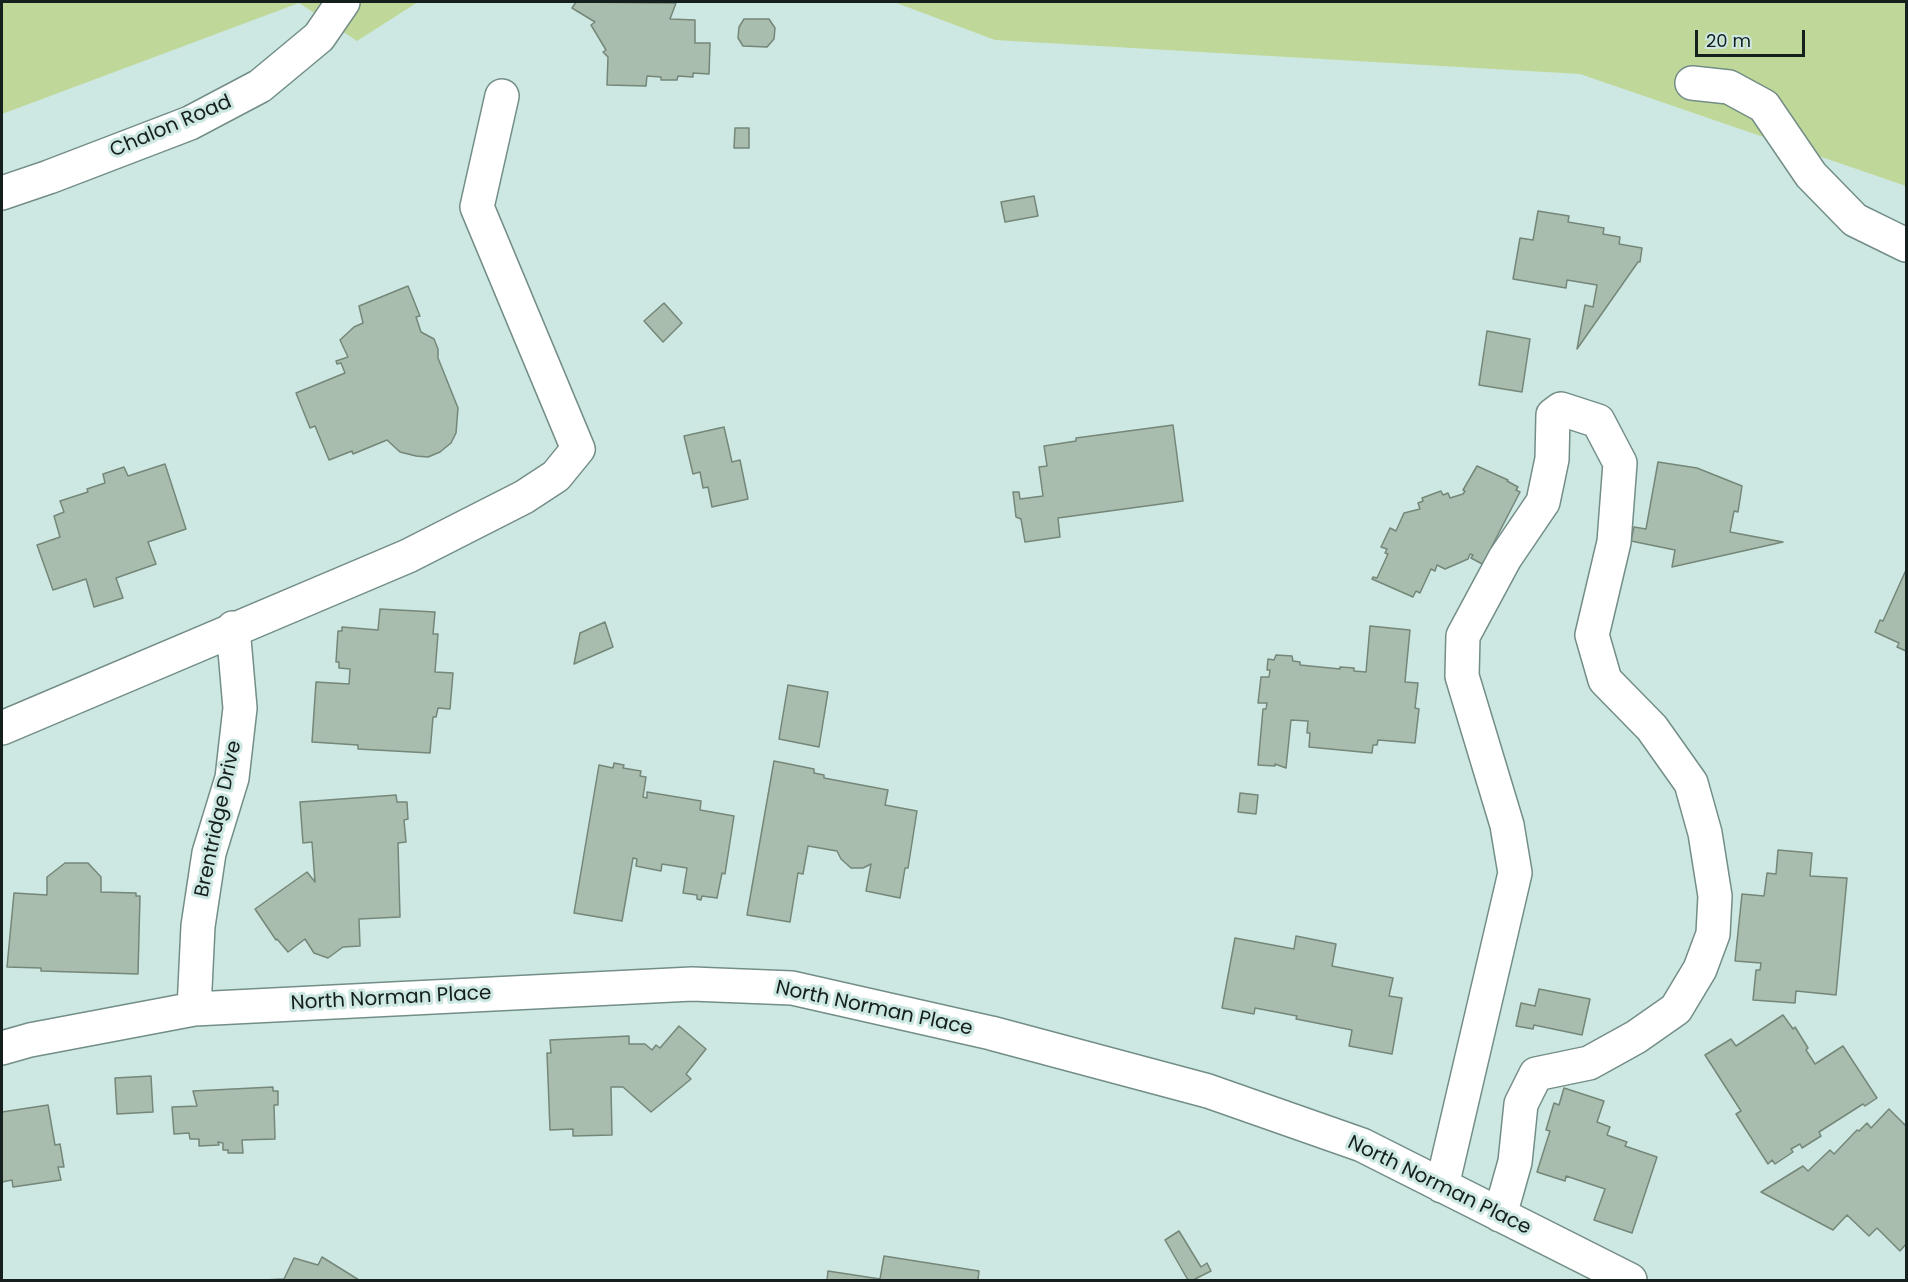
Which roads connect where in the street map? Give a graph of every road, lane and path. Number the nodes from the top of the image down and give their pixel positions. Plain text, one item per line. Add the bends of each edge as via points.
1 (343, 2) edge
2 (1692, 83) dead end
3 (502, 96) dead end
4 (2, 193) edge
5 (1906, 245) edge
6 (233, 628) junction
7 (2, 728) edge
8 (194, 1009) junction
9 (2, 1048) edge
10 (1442, 1186) junction
11 (1500, 1215) junction
12 (1630, 1281) edge

1 - 4 street, Chalon Road via 319,37 260,86 190,123
2 - 5 street via 1729,87 1764,106 1811,175 1855,220
3 - 6 street via 477,207 578,449 556,476 524,496 408,556
6 - 7 street
6 - 8 street, Brentridge Drive via 240,708 232,778 209,854 198,926
8 - 9 street, North Norman Place
8 - 10 street, North Norman Place via 692,984 792,988 991,1033 1208,1091 1362,1145
10 - 11 street, North Norman Place
10 - 11 street via 1515,873 1507,825 1462,676 1462,636 1505,558 1543,502 1552,459 1553,415 1561,409 1598,421 1620,463 1614,542 1592,635 1605,680 1652,728 1691,783 1706,833 1715,896 1713,934 1700,969 1676,1009 1589,1063 1536,1074 1521,1104 1515,1162
11 - 12 street, North Norman Place

